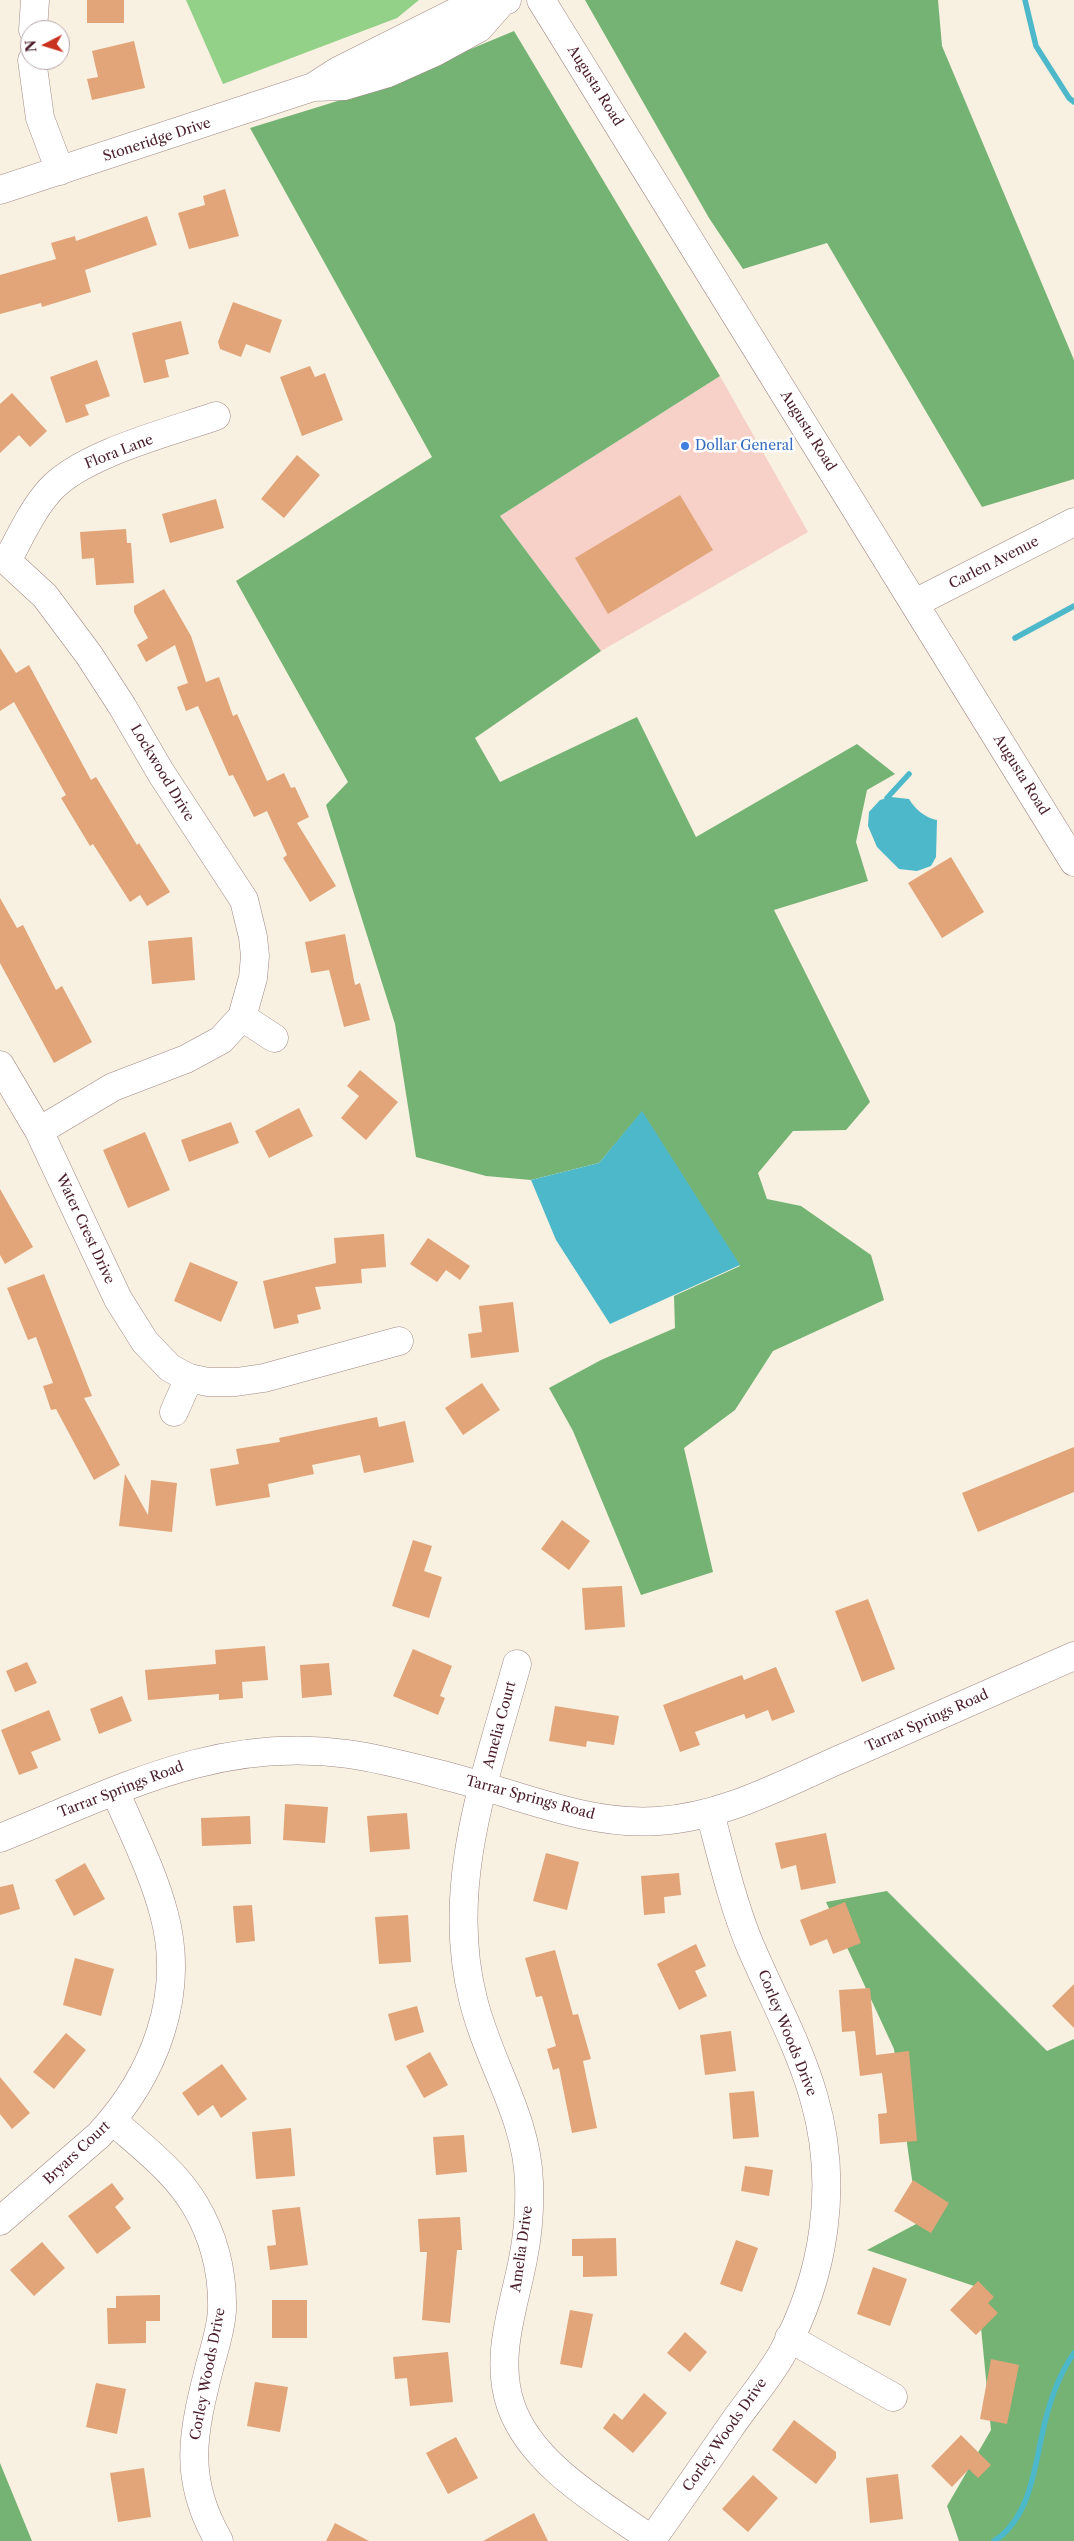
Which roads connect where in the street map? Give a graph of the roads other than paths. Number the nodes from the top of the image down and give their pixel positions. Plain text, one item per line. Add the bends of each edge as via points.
1 (34, 0) edge
2 (541, 0) edge
3 (504, 2) edge
4 (33, 20) edge
5 (33, 70) edge
6 (60, 171) junction
7 (0, 190) edge
8 (216, 416) dead end
9 (1074, 522) edge
10 (3, 560) edge
11 (915, 603) junction
12 (1074, 862) edge
13 (242, 1017) junction
14 (274, 1038) dead end
15 (0, 1065) edge
16 (39, 1131) junction
17 (399, 1341) dead end
18 (189, 1378) junction
19 (174, 1412) dead end
20 (1074, 1656) edge
21 (516, 1664) dead end
22 (484, 1785) junction
23 (115, 1791) junction
24 (710, 1813) junction
25 (0, 1838) edge
26 (112, 2120) junction
27 (0, 2221) edge
28 (789, 2338) junction
29 (893, 2397) dead end
30 (651, 2540) edge
31 (220, 2541) edge

1 - 4 street
2 - 11 street, Augusta Road
3 - 6 street, Stoneridge Drive via 458,11 313,87
5 - 6 street via 40,118
6 - 7 street, Stoneridge Drive
8 - 10 street, Flora Lane via 99,457 66,476 40,502
9 - 11 street, Carlen Avenue
10 - 13 street, Lockwood Drive via 45,596 89,655 160,773 244,900 255,956 253,978
11 - 12 street, Augusta Road
13 - 14 street
13 - 16 street, Lockwood Drive via 221,1040 186,1059 113,1086
15 - 16 street, Water Crest Drive
16 - 18 street, Water Crest Drive via 118,1299 155,1355
17 - 18 street, Water Crest Drive via 264,1378 208,1382
18 - 19 street
20 - 24 street, Tarrar Springs Road via 735,1805
21 - 22 street, Amelia Court
22 - 23 street, Tarrar Springs Road via 348,1754 272,1751 197,1762 161,1772
22 - 24 street, Tarrar Springs Road via 578,1814 616,1820 654,1822
22 - 30 street, Amelia Drive via 468,1848 463,1886 465,1962 484,2036 520,2124 529,2180 524,2256 504,2350 506,2388 518,2424 540,2455
23 - 25 street, Tarrar Springs Road
23 - 26 street, Bryars Court via 153,1880 165,1916 170,1953 169,1991 157,2046 141,2081
24 - 28 street, Corley Woods Drive via 735,1907 802,2062 823,2135 827,2173 821,2248 812,2286
26 - 27 street, Bryars Court
26 - 31 street, Corley Woods Drive via 183,2188 203,2219 216,2254 222,2311 197,2417 194,2455 198,2492
28 - 29 street
28 - 30 street, Corley Woods Drive via 781,2355

